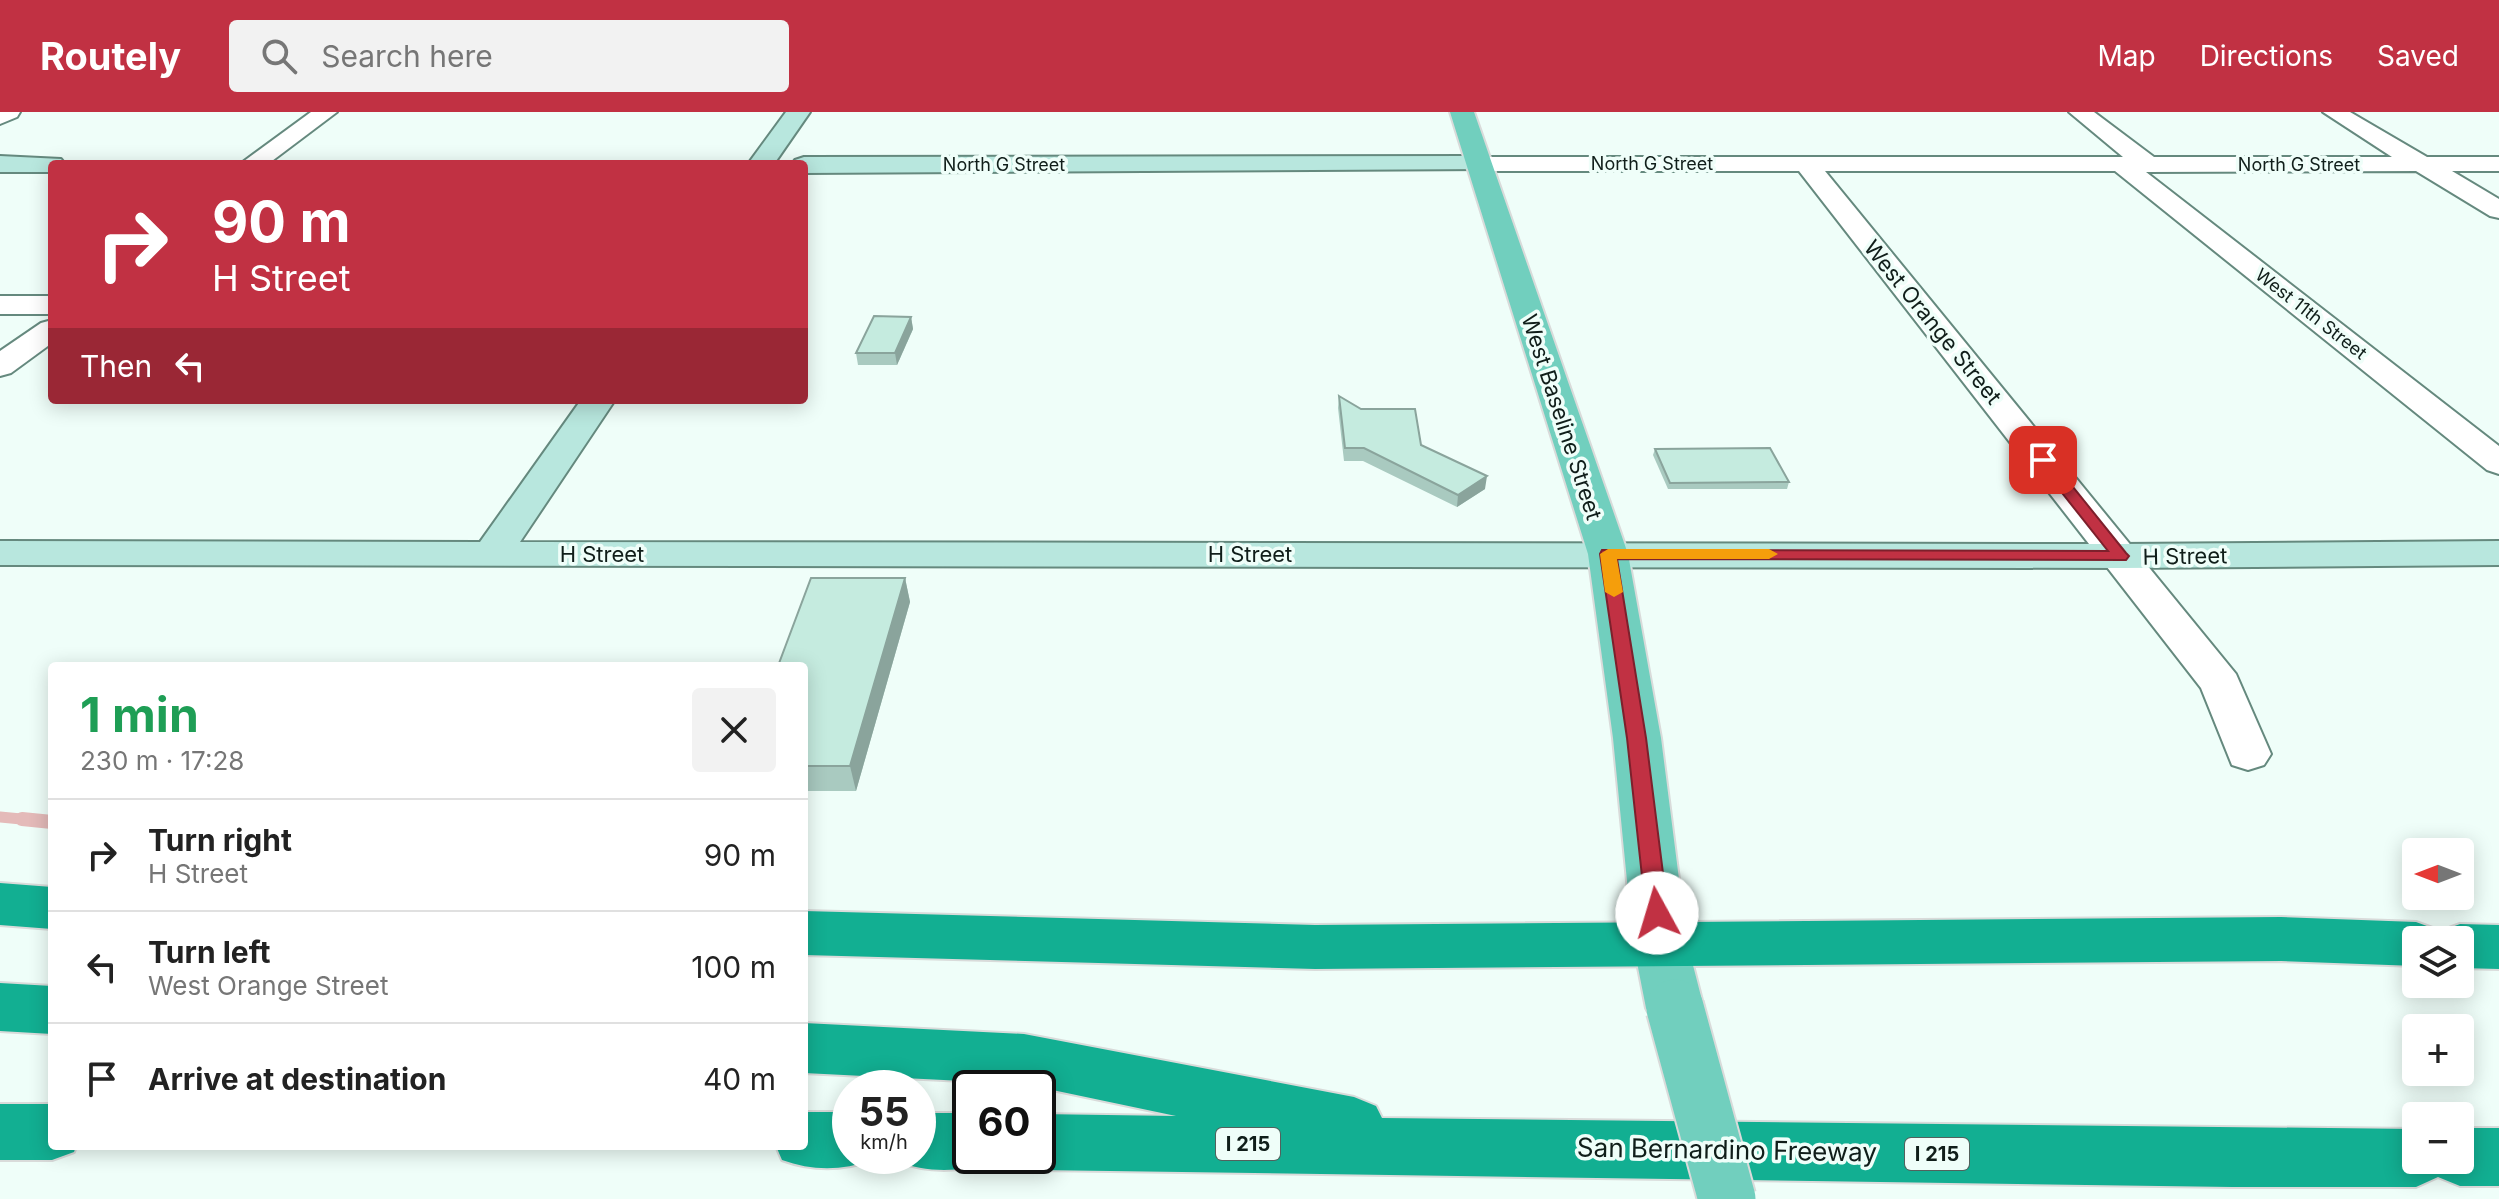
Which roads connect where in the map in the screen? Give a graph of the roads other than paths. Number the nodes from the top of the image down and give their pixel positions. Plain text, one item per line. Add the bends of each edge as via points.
1 (9, 112) edge
2 (326, 112) edge
3 (798, 112) edge
4 (1462, 112) edge
5 (2080, 112) edge
6 (2334, 112) edge
7 (0, 117) edge
8 (258, 160) edge
9 (764, 160) edge
10 (0, 164) edge
11 (48, 164) edge
12 (1479, 164) junction
13 (2422, 164) junction
14 (2499, 164) edge
15 (808, 165) edge
16 (1807, 165) junction
17 (2122, 165) junction
18 (2149, 165) junction
19 (2499, 210) edge
20 (0, 305) edge
21 (48, 305) edge
22 (48, 332) edge
23 (0, 366) edge
24 (595, 404) edge
25 (2499, 463) edge
26 (0, 553) edge
27 (2499, 553) edge
28 (492, 554) junction
29 (1608, 554) junction
30 (2121, 556) junction
31 (2248, 754) dead end
32 (0, 904) edge
33 (48, 908) edge
34 (808, 933) edge
35 (1660, 942) junction
36 (2402, 943) edge
37 (2474, 946) edge
38 (2499, 947) edge
39 (0, 1007) edge
40 (48, 1010) edge
41 (808, 1048) edge
42 (0, 1132) edge
43 (48, 1132) edge
44 (808, 1140) edge
45 (832, 1140) edge
46 (1056, 1142) edge
47 (1458, 1146) junction
48 (2474, 1157) edge
49 (2499, 1157) edge
50 (2402, 1158) edge
51 (1727, 1199) edge

1 - 7 street
2 - 8 street
3 - 9 street
4 - 12 main road, West Baseline Street
5 - 18 street
6 - 13 street
10 - 11 street
12 - 15 street, North G Street
12 - 16 street, North G Street
12 - 29 main road, West Baseline Street
13 - 14 street, North G Street
13 - 18 street, North G Street
13 - 19 street
16 - 17 street, North G Street
16 - 30 street, West Orange Street
17 - 18 street, North G Street
17 - 25 street, West 11th Street
20 - 21 street
22 - 23 street
24 - 28 street
26 - 28 street, H Street
27 - 30 street, H Street
28 - 29 street, H Street
29 - 30 street, H Street
29 - 35 main road, West Baseline Street via 1637,738
30 - 31 street, West Orange Street via 2221,684
32 - 33 highway
34 - 35 highway via 1315,947
35 - 36 highway via 2281,939
35 - 51 main road, West Baseline Street, bridge
37 - 38 highway
39 - 40 highway
41 - 47 highway via 1024,1059
42 - 43 highway
44 - 45 highway
46 - 47 highway, San Bernardino Freeway / I 215
47 - 50 highway, San Bernardino Freeway / I 215
48 - 49 highway

